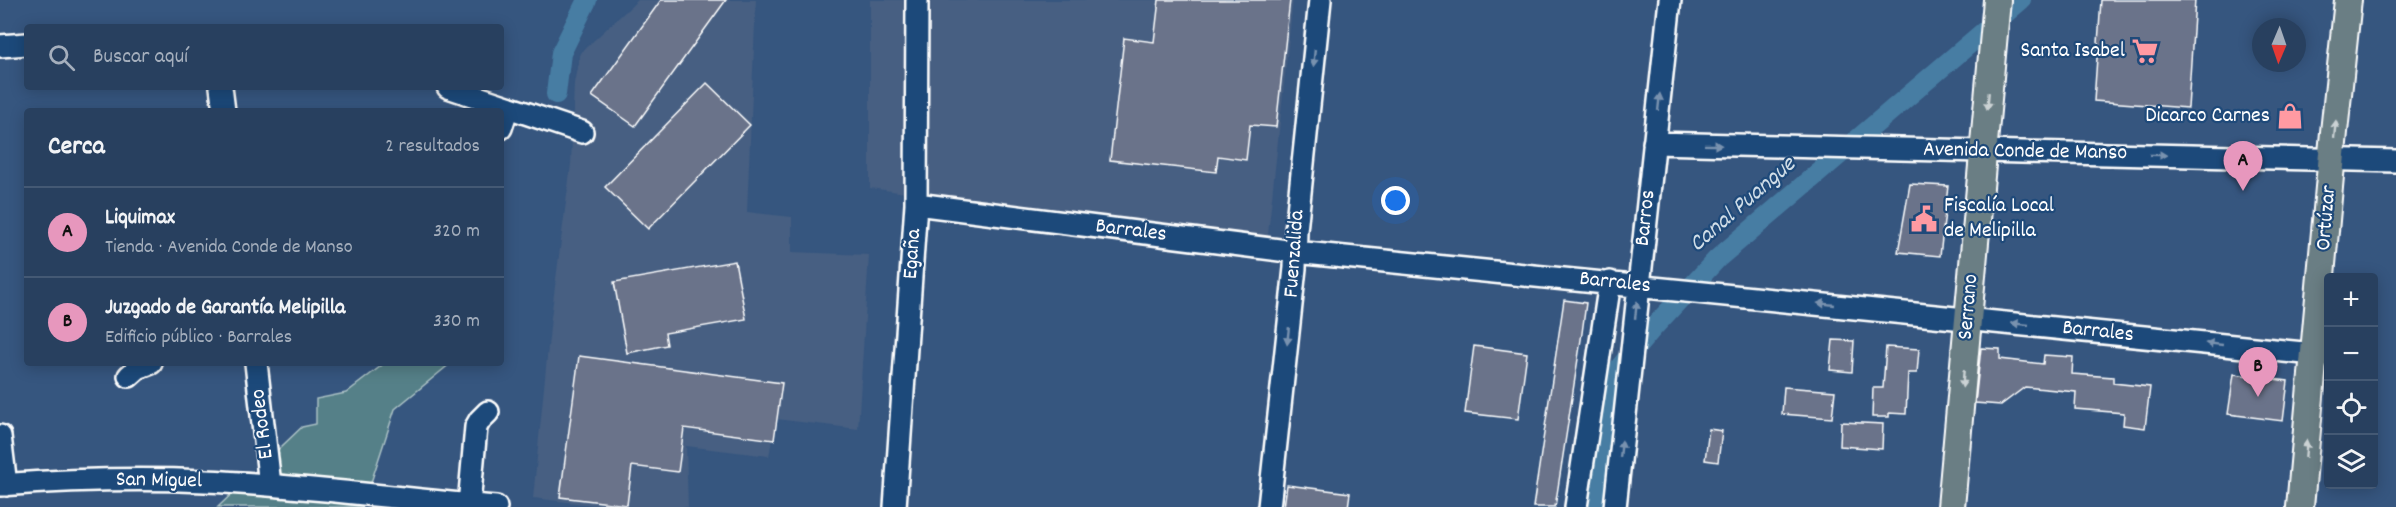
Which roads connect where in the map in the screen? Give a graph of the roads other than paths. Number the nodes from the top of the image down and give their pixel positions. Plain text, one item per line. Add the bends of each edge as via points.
1 (917, 0) edge
2 (1320, 0) edge
3 (1670, 0) edge
4 (2349, 0) edge
5 (1997, 1) edge
6 (24, 44) edge
7 (0, 46) edge
8 (221, 90) edge
9 (457, 90) edge
10 (508, 107) junction
11 (224, 108) edge
12 (504, 120) edge
13 (582, 132) dead end
14 (1654, 143) junction
15 (1983, 151) junction
16 (2332, 159) junction
17 (2396, 161) edge
18 (916, 204) junction
19 (1295, 252) junction
20 (1610, 282) junction
21 (1639, 285) junction
22 (1968, 319) junction
23 (2314, 354) junction
24 (143, 366) edge
25 (256, 366) edge
26 (129, 376) dead end
27 (488, 412) dead end
28 (0, 436) edge
29 (3, 485) edge
30 (270, 485) junction
31 (469, 505) junction
32 (496, 507) edge
33 (895, 507) edge
34 (1269, 507) edge
35 (1576, 507) edge
36 (1615, 507) edge
37 (1952, 507) edge
38 (2300, 507) edge

1 - 18 street, Egaña
2 -> 19 street, Fuenzalida
14 -> 3 street, Barros
16 -> 4 main road, Ortúzar
5 -> 15 main road, Serrano
6 - 7 street
8 - 11 street
9 - 10 street
10 - 12 street
10 - 13 street
14 -> 15 street, Avenida Conde de Manso
14 - 21 street, Barros
15 -> 16 street, Avenida Conde de Manso
15 - 22 main road, Serrano
16 - 17 street, Avenida Conde de Manso
16 - 23 main road, Ortúzar
18 - 19 street, Barrales
18 - 33 street, Egaña
19 - 20 street, Barrales
19 -> 34 street, Fuenzalida
20 - 21 street, Barrales
20 - 35 street
22 -> 21 street, Barrales
36 -> 21 street, Barros
23 -> 22 street, Barrales
22 -> 37 main road, Serrano
38 -> 23 main road, Ortúzar
24 - 26 street
25 - 30 street, El Rodeo
27 - 31 street via 476,427
28 - 29 street
29 - 30 street, San Miguel via 142,479
30 - 31 street, San Miguel
31 - 32 street, San Miguel

